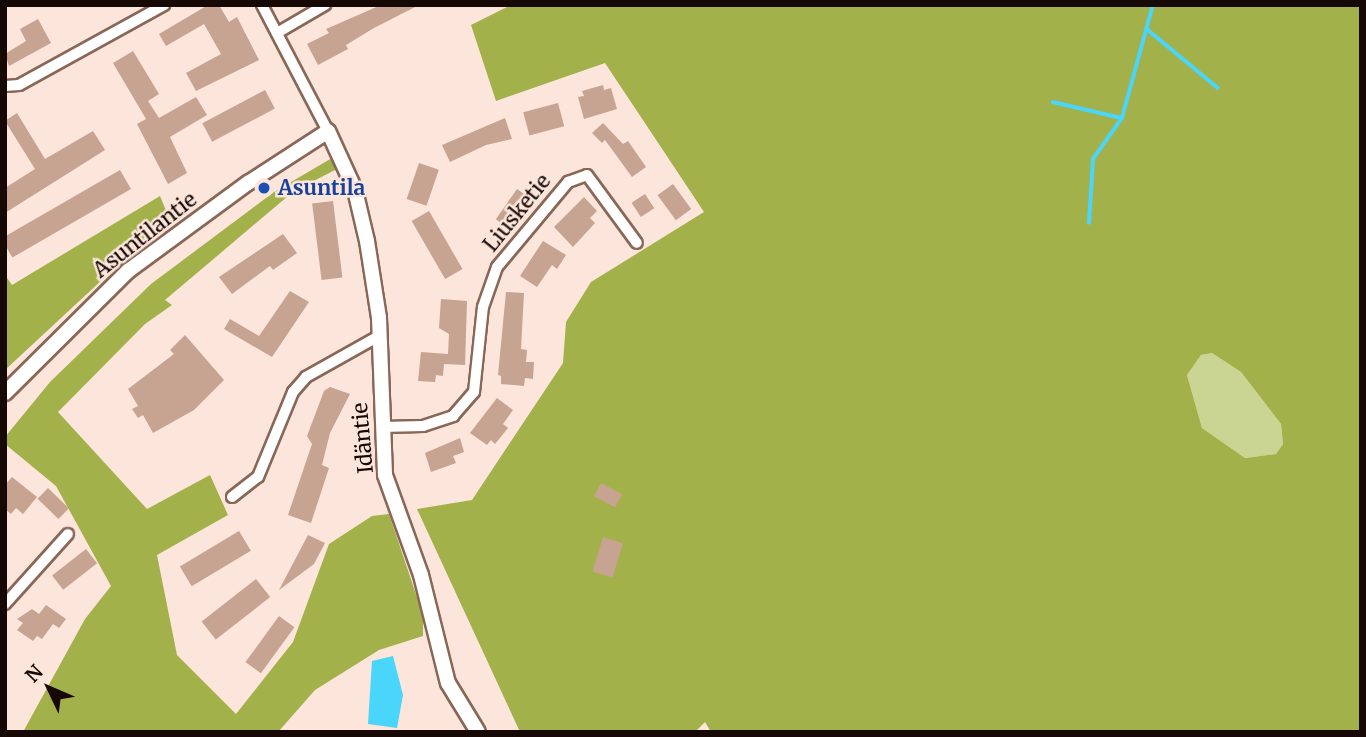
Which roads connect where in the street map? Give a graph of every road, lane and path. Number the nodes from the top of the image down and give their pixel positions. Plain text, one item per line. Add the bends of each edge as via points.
1 (164, 5) edge
2 (262, 5) edge
3 (325, 5) edge
4 (277, 33) junction
5 (5, 86) edge
6 (328, 131) junction
7 (637, 243) dead end
8 (377, 337) junction
9 (5, 393) edge
10 (382, 427) junction
11 (232, 497) dead end
12 (68, 534) dead end
13 (5, 604) edge
14 (478, 732) edge

1 - 5 street via 19,85
2 - 4 street
3 - 4 street
4 - 6 street
6 - 8 street, Idäntie via 358,203 379,318
6 - 9 street, Asuntilantie via 247,183 128,271
7 - 10 street, Liusketie via 587,175 568,182 497,267 483,307 474,392 453,416 423,426
8 - 10 street, Idäntie
8 - 11 street via 306,377 293,392 258,477
10 - 14 street, Idäntie via 385,475 421,575 448,683
12 - 13 street

